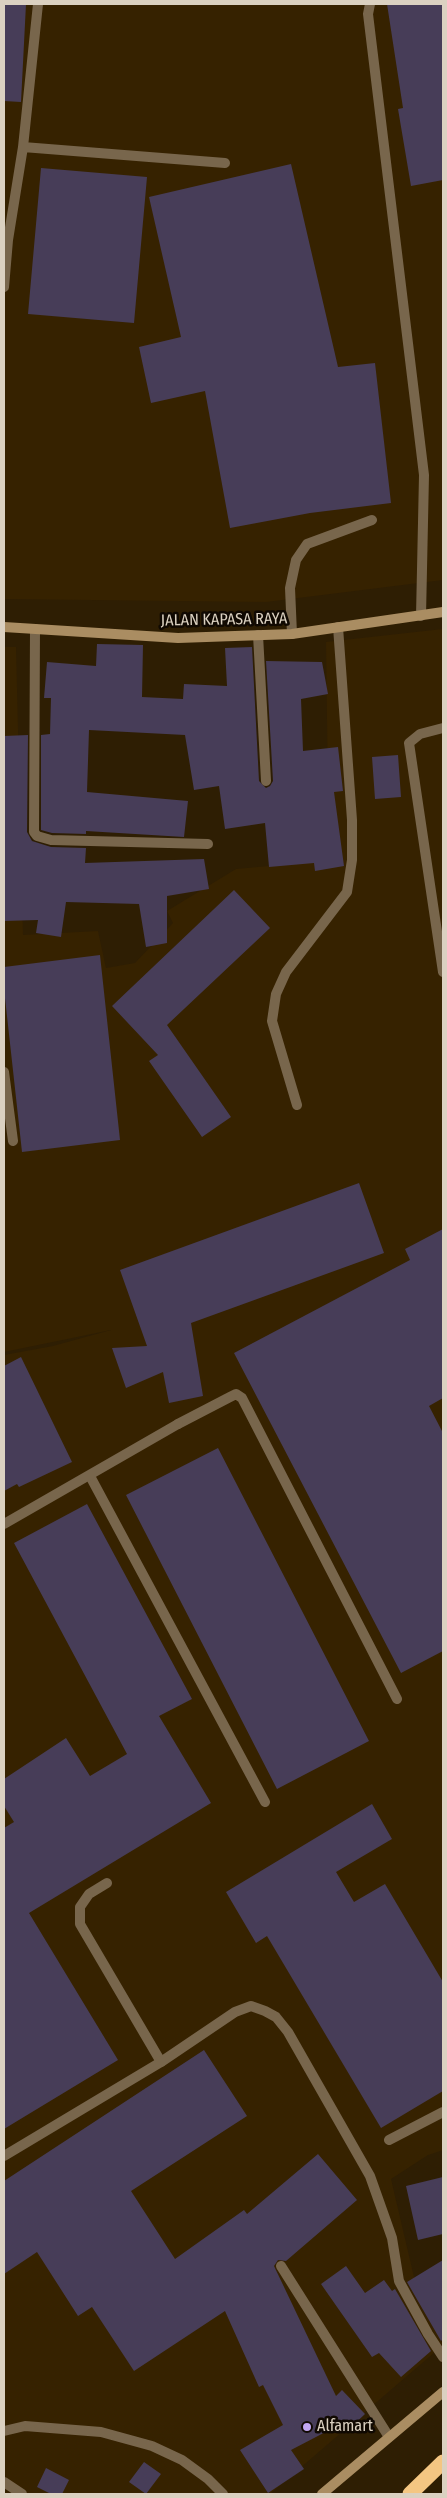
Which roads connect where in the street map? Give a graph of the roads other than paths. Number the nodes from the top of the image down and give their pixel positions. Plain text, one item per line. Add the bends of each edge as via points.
1 (38, 4) edge
2 (370, 4) edge
3 (23, 147) junction
4 (226, 163) dead end
5 (4, 287) edge
6 (372, 520) dead end
7 (443, 612) edge
8 (421, 616) junction
9 (4, 628) edge
10 (338, 628) junction
11 (35, 629) junction
12 (292, 634) junction
13 (258, 635) junction
14 (443, 728) edge
15 (266, 782) dead end
16 (208, 844) dead end
17 (443, 972) edge
18 (4, 1072) edge
19 (297, 1105) dead end
20 (13, 1141) dead end
21 (90, 1476) junction
22 (4, 1524) edge
23 (397, 1699) dead end
24 (265, 1802) dead end
25 (108, 1883) dead end
26 (161, 2062) junction
27 (443, 2112) edge
28 (389, 2140) dead end
29 (4, 2156) edge
30 (281, 2266) dead end
31 (443, 2357) edge
32 (443, 2392) edge
33 (4, 2431) edge
34 (389, 2437) junction
35 (443, 2462) edge
36 (4, 2482) edge
37 (22, 2494) edge
38 (223, 2494) edge
39 (322, 2494) edge
40 (410, 2494) edge

1 - 3 street
2 - 8 street via 368,14 424,475
3 - 4 street
3 - 5 street
6 - 12 street via 307,544 296,560 290,588
7 - 8 main road, JALAN KAPASA RAYA
8 - 10 main road, JALAN KAPASA RAYA
9 - 11 main road, JALAN KAPASA RAYA
10 - 12 main road, JALAN KAPASA RAYA
10 - 19 street via 352,860 347,892 286,972 276,994 272,1021
11 - 13 main road, JALAN KAPASA RAYA via 178,638
11 - 16 street via 34,832 37,836 51,840
12 - 13 main road, JALAN KAPASA RAYA
13 - 15 street
14 - 17 street via 420,734 409,743
18 - 20 street
21 - 22 street
21 - 23 street via 230,1396 236,1394 242,1398
21 - 24 street
25 - 26 street via 89,1894 80,1907 80,1924
26 - 29 street
26 - 31 street via 235,2012 250,2006 276,2017 288,2032 370,2176 392,2238 399,2281
27 - 28 street
30 - 34 street
32 - 34 main road
33 - 38 street via 25,2426 101,2432 152,2446 182,2460
34 - 39 main road
35 - 40 highway
36 - 37 street

